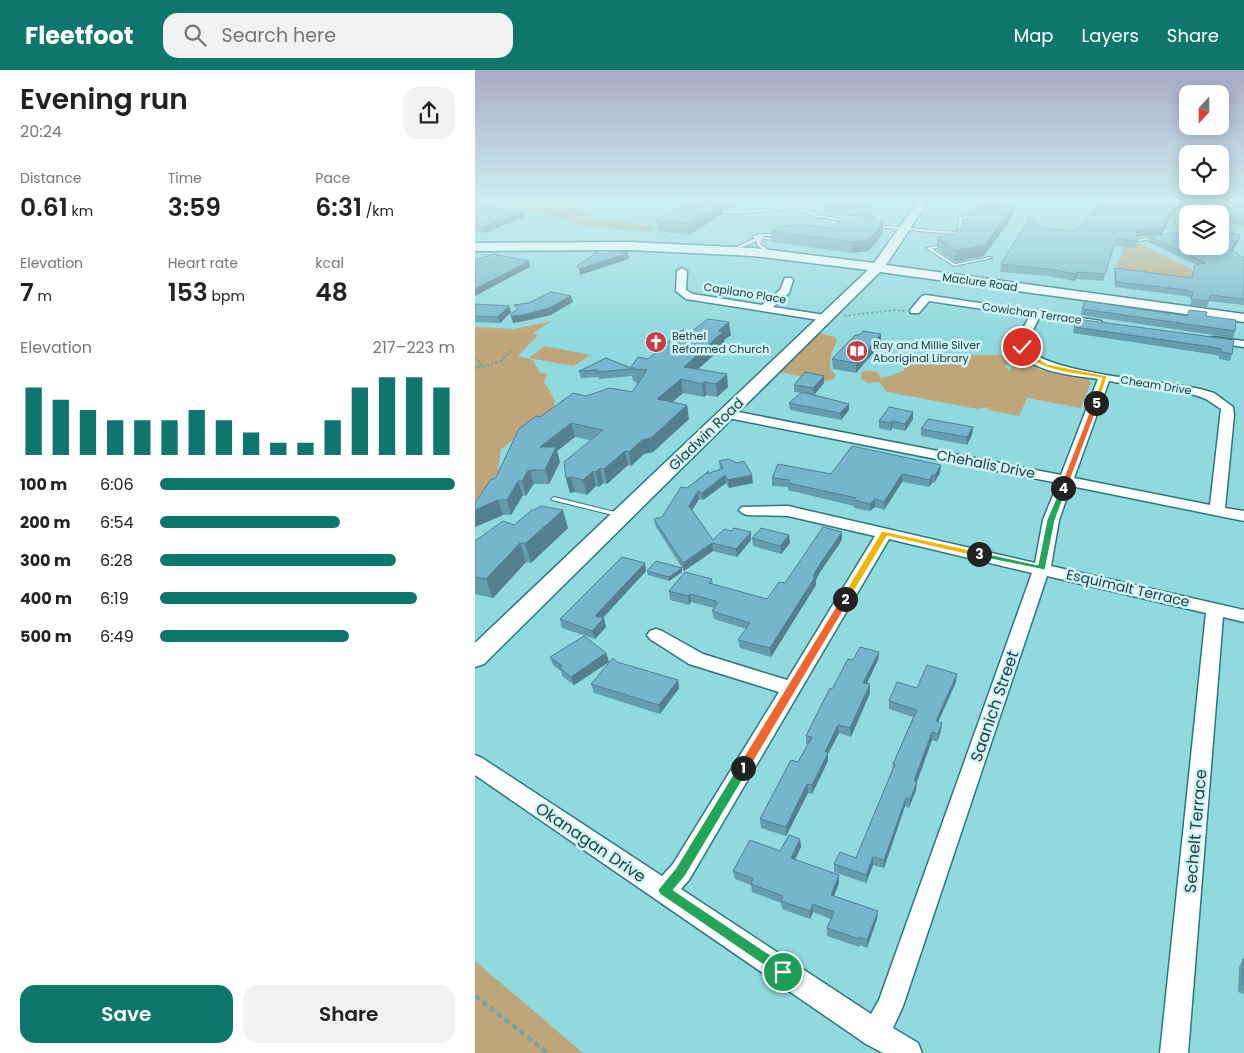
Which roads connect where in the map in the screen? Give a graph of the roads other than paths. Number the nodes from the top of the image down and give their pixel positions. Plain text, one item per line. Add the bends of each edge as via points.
1 (714, 246) edge
2 (745, 246) edge
3 (777, 246) edge
4 (893, 246) edge
5 (939, 246) edge
6 (475, 247) edge
7 (890, 251) junction
8 (990, 258) dead end
9 (848, 261) junction
10 (875, 269) junction
11 (908, 270) junction
12 (682, 271) dead end
13 (788, 280) dead end
14 (764, 309) junction
15 (915, 311) road end
16 (1244, 313) edge
17 (1036, 314) junction
18 (827, 316) junction
19 (1244, 318) edge
20 (1106, 324) edge
21 (1205, 338) edge
22 (1244, 344) edge
23 (1105, 377) junction
24 (728, 414) junction
25 (1067, 480) junction
26 (554, 499) dead end
27 (747, 510) dead end
28 (1217, 511) junction
29 (623, 516) junction
30 (1244, 516) edge
31 (885, 533) junction
32 (1042, 568) junction
33 (1215, 609) junction
34 (1244, 616) edge
35 (656, 635) dead end
36 (475, 658) edge
37 (791, 688) junction
38 (475, 764) edge
39 (664, 890) junction
40 (876, 1034) junction
41 (907, 1053) edge
42 (1174, 1053) edge

1 - 2 main road, Maclure Road
3 - 9 main road, Maclure Road
4 - 7 main road, Gladwin Road
5 - 8 lane via 928,248 954,265
6 - 9 main road, Maclure Road via 696,248
7 - 9 main road
7 - 10 main road, Gladwin Road
7 - 11 main road
9 - 10 main road
9 - 10 main road, Maclure Road
10 - 11 main road
10 - 11 main road, Maclure Road
10 - 18 main road, Gladwin Road
11 - 16 main road, Maclure Road
11 - 19 main road, Maclure Road
12 - 14 street, Capilano Place via 681,292
13 - 14 street via 785,291
14 - 18 street, Capilano Place
15 - 17 street, Cowichan Terrace via 926,298
17 - 20 street, Cowichan Terrace
17 - 23 street, Cheam Drive via 1022,340 1027,354 1057,369
18 - 24 main road, Gladwin Road
21 - 22 street
23 - 25 street, Saanich Street
23 - 28 street, Cheam Drive via 1196,392 1227,407
24 - 25 street, Chehalis Drive
24 - 29 main road, Gladwin Road
25 - 28 street, Chehalis Drive
25 - 32 street, Saanich Street via 1051,520
26 - 29 lane
27 - 31 street, Esquimalt Terrace via 788,511
28 - 30 street, Chehalis Drive
29 - 36 main road, Gladwin Road
31 - 32 street, Esquimalt Terrace
31 - 37 street
32 - 33 street, Esquimalt Terrace
32 - 40 street, Saanich Street via 890,1006
33 - 34 street, Esquimalt Terrace
33 - 42 street, Sechelt Terrace
35 - 37 street via 695,659
37 - 39 street via 681,872
38 - 39 street, Okanagan Drive
39 - 40 street, Okanagan Drive
40 - 41 street, Okanagan Drive

